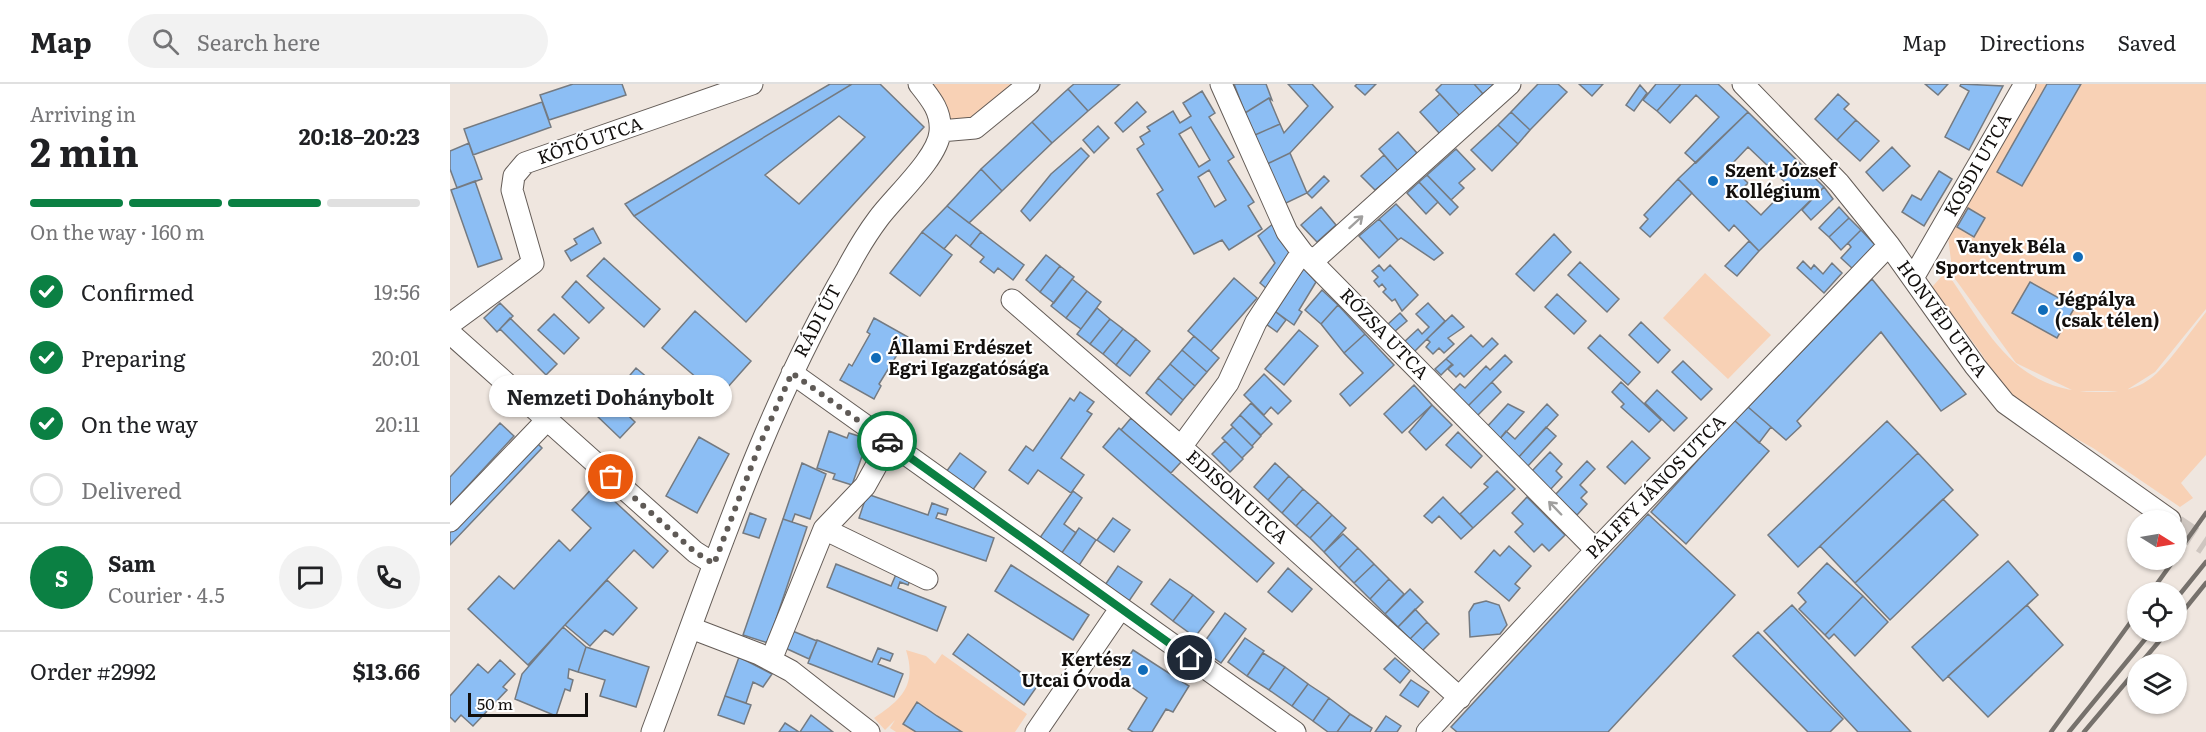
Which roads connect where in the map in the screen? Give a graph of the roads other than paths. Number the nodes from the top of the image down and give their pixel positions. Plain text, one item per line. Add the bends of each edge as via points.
1 (752, 84) edge
2 (919, 84) edge
3 (1029, 84) edge
4 (1221, 84) edge
5 (1510, 84) edge
6 (1743, 84) edge
7 (2025, 84) edge
8 (940, 131) junction
9 (1888, 245) junction
10 (1308, 256) junction
11 (1913, 278) junction
12 (1012, 300) dead end
13 (450, 324) edge
14 (450, 333) edge
15 (792, 373) junction
16 (547, 420) junction
17 (888, 443) junction
18 (1181, 447) junction
19 (2156, 510) edge
20 (450, 521) edge
21 (824, 529) junction
22 (1596, 550) junction
23 (714, 564) junction
24 (927, 579) dead end
25 (1120, 609) junction
26 (691, 628) junction
27 (771, 660) junction
28 (1460, 698) junction
29 (652, 732) edge
30 (869, 732) edge
31 (1036, 732) edge
32 (1295, 732) edge
33 (1427, 732) edge

1 - 13 street, KÖTŐ UTCA via 525,163 514,176 512,190 527,267
2 - 8 street via 940,117
3 - 8 street via 975,128
4 - 10 street, RÓZSA UTCA via 1287,232
10 -> 5 street
6 - 9 street, HONVÉD UTCA via 1839,183
7 - 11 street, KOSDI UTCA
8 - 15 street, RÁDI ÚT via 932,153 876,222 854,257
9 - 11 street, HONVÉD UTCA
9 - 22 street, PÁLFFY JÁNOS UTCA
10 - 18 street via 1256,322 1228,383
22 -> 10 street, RÓZSA UTCA
11 - 19 street, HONVÉD UTCA via 2006,404
12 - 18 street, EDISON UTCA
14 - 16 street
15 - 17 street
15 - 23 street, RÁDI ÚT
16 - 20 street
16 - 23 street via 695,552
17 - 21 street via 865,486
17 - 25 street
18 - 28 street, EDISON UTCA
21 - 24 street
21 - 27 street
22 - 28 street, PÁLFFY JÁNOS UTCA
23 - 26 street, RÁDI ÚT
25 - 31 street
25 - 32 street
26 - 27 street
26 - 29 street, RÁDI ÚT
27 - 30 street
28 - 33 street, PÁLFFY JÁNOS UTCA

